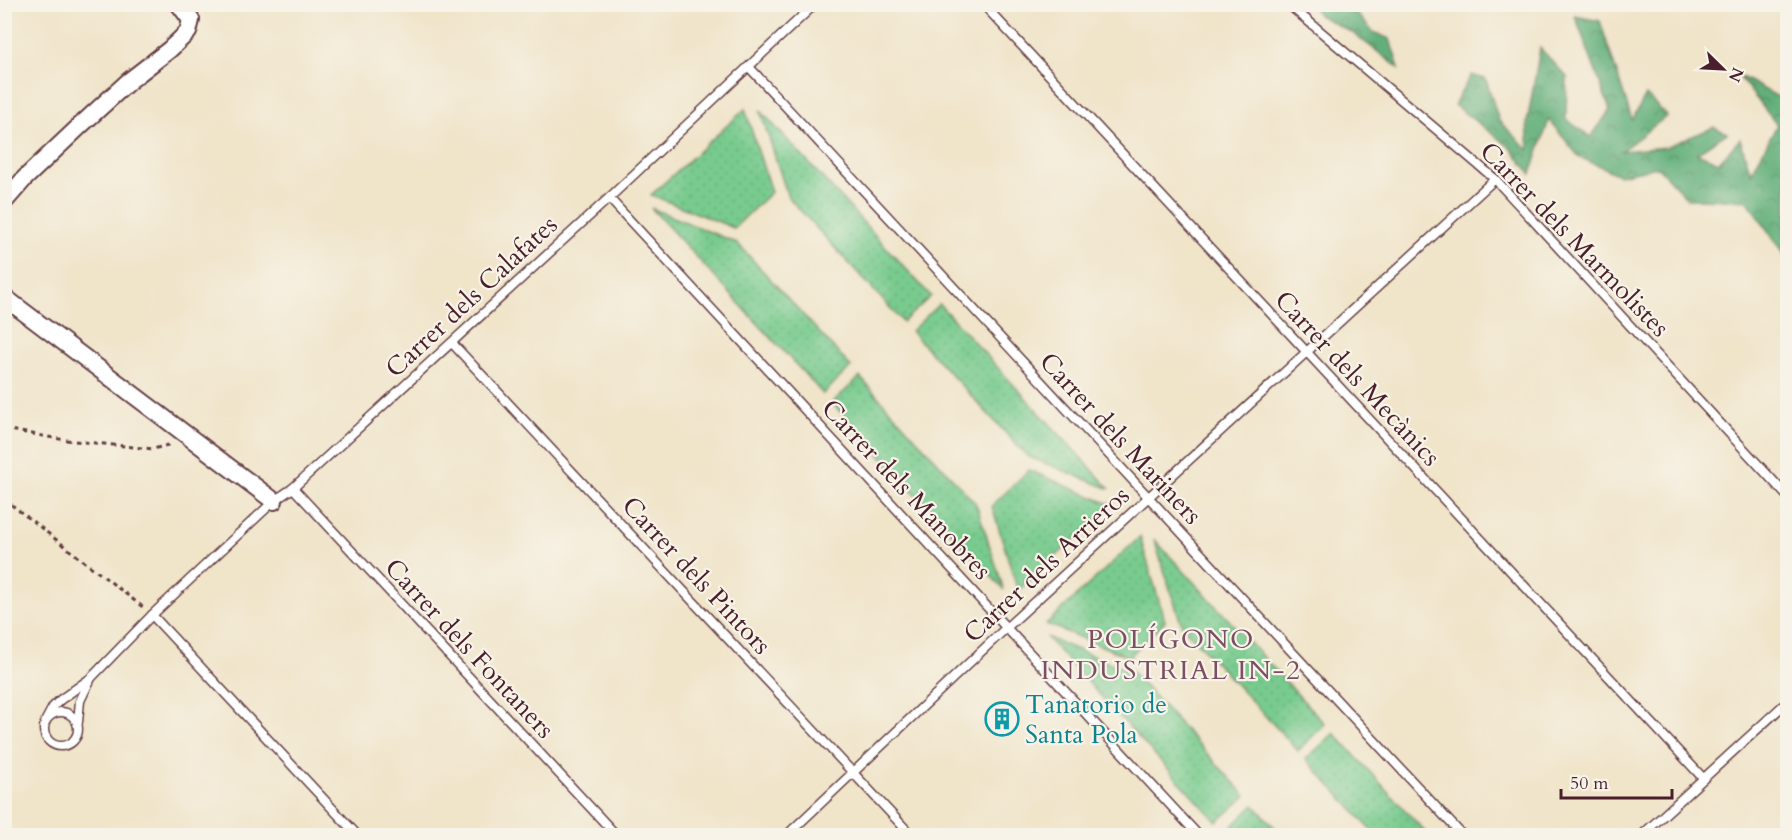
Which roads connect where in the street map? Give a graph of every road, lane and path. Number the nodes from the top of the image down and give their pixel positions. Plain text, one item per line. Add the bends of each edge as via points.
1 (179, 4) edge
2 (815, 4) edge
3 (983, 4) edge
4 (1288, 4) edge
5 (749, 67) junction
6 (1495, 179) junction
7 (609, 198) junction
8 (4, 202) edge
9 (4, 297) edge
10 (452, 344) junction
11 (1306, 353) junction
12 (4, 429) edge
13 (192, 438) junction
14 (293, 488) junction
15 (1788, 497) edge
16 (1148, 498) junction
17 (4, 499) edge
18 (274, 501) junction
19 (152, 615) junction
20 (1006, 628) junction
21 (91, 678) junction
22 (1788, 701) edge
23 (46, 720) junction
24 (78, 723) junction
25 (854, 773) junction
26 (1703, 778) junction
27 (358, 836) edge
28 (617, 836) edge
29 (786, 836) edge
30 (912, 836) edge
31 (1198, 836) edge
32 (1463, 836) edge
33 (1641, 836) edge

1 - 8 street via 191,20 188,32 82,124
2 - 5 lane, Carrer dels Calafates
3 - 11 lane, Carrer dels Mecànics
4 - 6 lane, Carrer dels Marmolistes
5 - 7 lane, Carrer dels Calafates
5 - 16 lane, Carrer dels Mariners
6 - 11 lane, Carrer dels Arrieros
6 - 15 lane, Carrer dels Marmolistes
7 - 10 lane, Carrer dels Calafates
7 - 20 lane, Carrer dels Manobres
9 - 13 street
10 - 14 lane, Carrer dels Calafates
10 - 25 lane, Carrer dels Pintors
11 - 16 lane, Carrer dels Arrieros
11 - 26 lane, Carrer dels Mecànics
12 - 13 path via 153,449
13 - 18 street
14 - 18 lane, Carrer dels Calafates
14 - 28 lane, Carrer dels Fontaners
16 - 20 lane, Carrer dels Arrieros
16 - 32 lane, Carrer dels Mariners
17 - 19 path
18 - 19 lane, Carrer dels Calafates
19 - 21 lane, Carrer dels Calafates
19 - 27 lane
20 - 25 lane, Carrer dels Arrieros
20 - 31 lane, Carrer dels Manobres
21 - 23 lane via 60,700
21 - 24 lane via 80,701
22 - 26 lane
23 - 24 lane via 54,713 65,712
23 - 24 lane via 46,737 60,746 76,739
25 - 29 lane, Carrer dels Arrieros
25 - 30 lane, Carrer dels Pintors
26 - 33 lane

